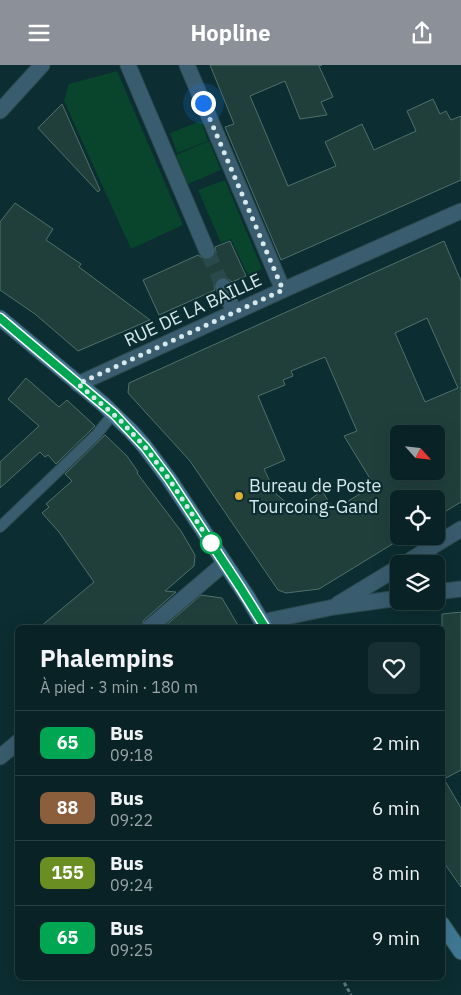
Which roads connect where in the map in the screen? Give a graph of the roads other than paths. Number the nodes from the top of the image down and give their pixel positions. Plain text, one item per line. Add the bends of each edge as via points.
1 (42, 65) edge
2 (128, 65) edge
3 (187, 65) edge
4 (0, 111) edge
5 (461, 211) edge
6 (207, 251) tunnel mouth
7 (223, 286) tunnel mouth
8 (283, 290) junction
9 (234, 312) junction
10 (0, 318) edge
11 (78, 384) junction
12 (114, 414) junction
13 (0, 527) edge
14 (461, 529) edge
15 (419, 555) edge
16 (225, 563) junction
17 (390, 573) edge
18 (461, 589) edge
19 (445, 591) edge
20 (390, 599) edge
21 (334, 607) junction
22 (152, 625) edge
23 (263, 625) edge
24 (15, 744) edge
25 (0, 757) edge
26 (445, 928) edge
27 (461, 952) edge

1 - 4 street
2 - 6 street
3 - 8 street
5 - 8 street, RUE DE LA BAILLE
7 - 9 street
8 - 9 street, RUE DE LA BAILLE
9 - 11 street, RUE DE LA BAILLE
10 - 11 main road
11 - 12 main road
12 - 13 lane
12 - 16 main road via 157,461
14 - 15 street
16 - 22 street
16 - 23 main road
17 - 21 street
18 - 19 street
20 - 21 street
21 - 23 street
24 - 25 street
26 - 27 main road

